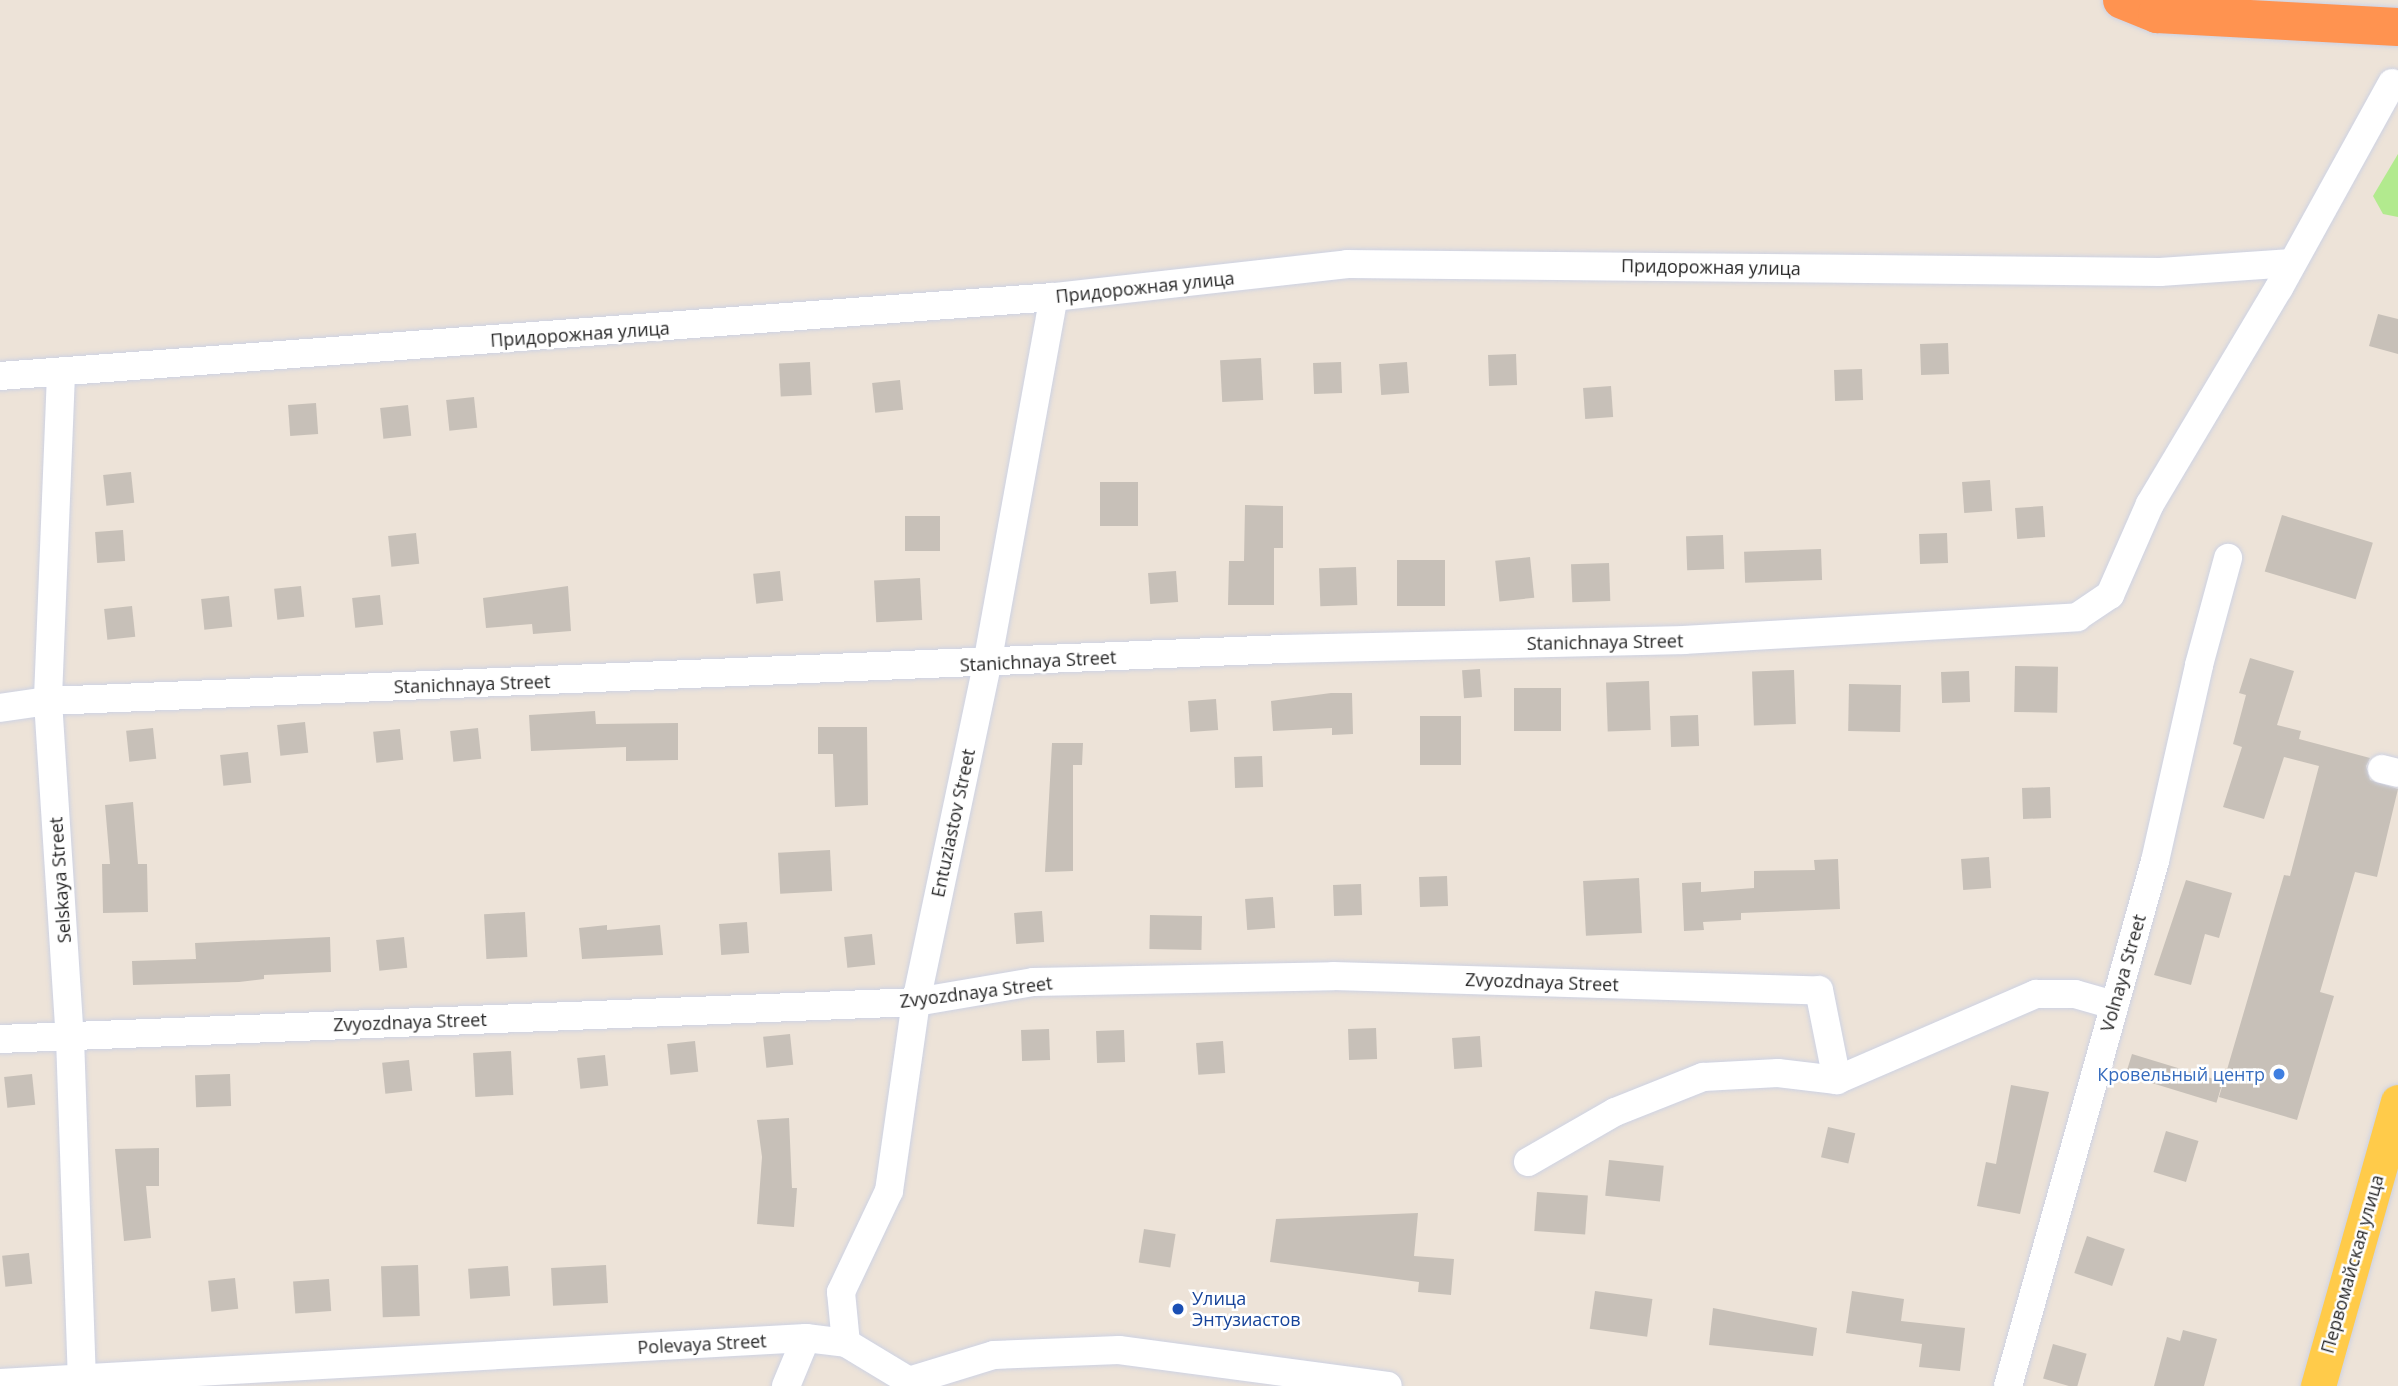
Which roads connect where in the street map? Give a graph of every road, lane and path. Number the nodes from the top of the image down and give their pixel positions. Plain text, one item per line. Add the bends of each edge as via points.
1 (2122, 0) edge
2 (2143, 0) edge
3 (2398, 13) edge
4 (2398, 27) edge
5 (2392, 83) dead end
6 (2292, 263) junction
7 (1054, 297) junction
8 (61, 374) junction
9 (0, 376) edge
10 (2228, 558) dead end
11 (986, 664) junction
12 (48, 702) junction
13 (0, 708) edge
14 (916, 1002) junction
15 (2114, 1006) junction
16 (70, 1038) junction
17 (0, 1040) edge
18 (1837, 1080) junction
19 (2398, 1102) edge
20 (1528, 1162) dead end
21 (2398, 1171) edge
22 (806, 1338) junction
23 (846, 1343) junction
24 (0, 1383) edge
25 (82, 1383) edge
26 (907, 1384) edge
27 (786, 1386) edge
28 (1388, 1386) edge
29 (2008, 1386) edge
30 (2318, 1386) edge
31 (2331, 1386) edge

1 - 4 highway via 2157,14
2 - 3 highway
5 - 6 street
6 - 7 street, Придорожная улица via 2160,272 1347,264
6 - 11 street, Stanichnaya Street via 2150,504 2110,594 2077,617 1684,640 1286,649
7 - 8 street, Придорожная улица
7 - 11 street, Entuziastov Street
8 - 9 street, Придорожная улица
8 - 12 street, Selskaya Street
10 - 15 street, Volnaya Street via 2155,861
11 - 12 street, Stanichnaya Street
11 - 14 street, Entuziastov Street
12 - 13 street, Stanichnaya Street
12 - 16 street, Selskaya Street
14 - 16 street, Zvyozdnaya Street
14 - 18 street, Zvyozdnaya Street via 1033,982 1333,976 1819,990
14 - 23 street, Entuziastov Street via 889,1191 841,1292
15 - 18 street via 2075,994 2036,994
15 - 29 street, Volnaya Street
16 - 17 street, Zvyozdnaya Street
16 - 25 street, Selskaya Street
18 - 20 street via 1778,1073 1703,1077 1615,1112
19 - 30 main road, Первомайская улица
21 - 31 main road
22 - 23 street, Polevaya Street
22 - 25 street, Polevaya Street
22 - 27 street
23 - 26 street, Polevaya Street
24 - 25 street, Polevaya Street
26 - 28 street, Polevaya Street via 994,1355 1119,1350

